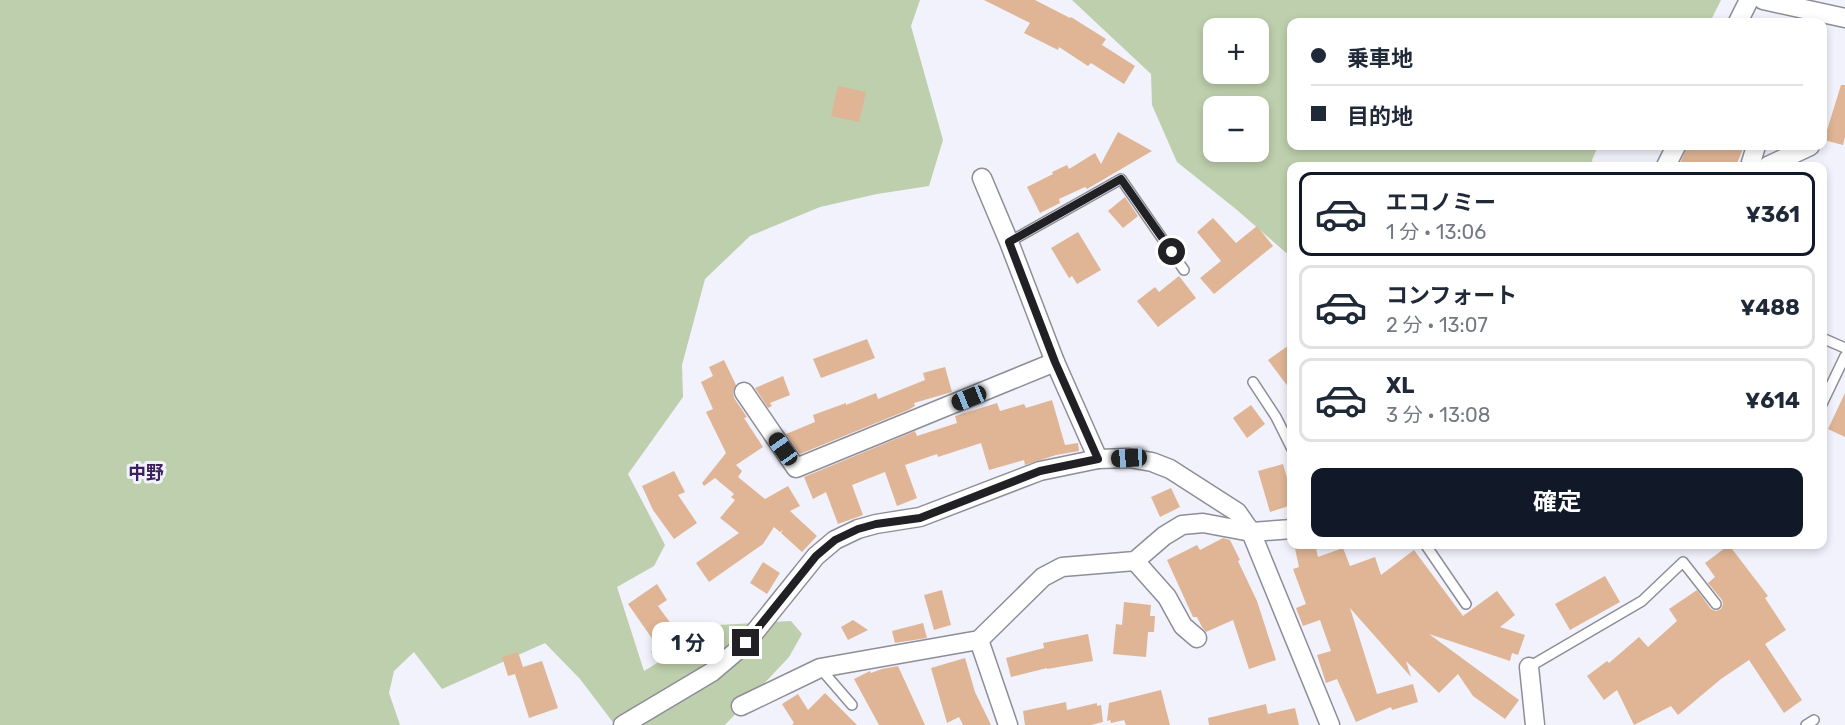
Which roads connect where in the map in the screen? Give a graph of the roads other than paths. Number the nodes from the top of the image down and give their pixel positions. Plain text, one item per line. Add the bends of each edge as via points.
1 (1749, 0) edge
2 (1763, 0) edge
3 (1796, 15) edge
4 (1740, 18) edge
5 (1845, 18) edge
6 (1801, 150) edge
7 (1776, 162) edge
8 (982, 178) dead end
9 (1009, 242) junction
10 (1184, 270) dead end
11 (1827, 340) edge
12 (1845, 348) edge
13 (1845, 356) edge
14 (1055, 362) junction
15 (1253, 382) dead end
16 (744, 392) dead end
17 (1827, 394) edge
18 (1287, 439) edge
19 (1098, 459) junction
20 (1287, 529) edge
21 (1251, 532) junction
22 (1428, 549) edge
23 (1136, 561) junction
24 (1466, 604) dead end
25 (1716, 604) dead end
26 (1197, 638) dead end
27 (979, 640) junction
28 (1529, 667) joint
29 (820, 668) junction
30 (852, 705) dead end
31 (741, 706) dead end
32 (623, 725) edge
33 (1008, 725) edge
34 (1330, 725) edge
35 (1535, 725) edge

1 - 4 street
2 - 3 street
3 - 5 street
6 - 7 street
8 - 9 street
9 - 10 lane via 1121,179
9 - 14 street
11 - 12 lane
13 - 17 lane
14 - 16 street via 796,468
14 - 19 street
15 - 18 lane
19 - 21 street via 1129,458 1170,469 1237,512
19 - 32 street via 1040,471 920,518 876,524 835,540 816,556 746,643 712,672
20 - 21 street
21 - 23 street via 1203,523 1182,525
21 - 34 street
22 - 24 lane
23 - 26 street via 1167,597 1183,626
23 - 27 street via 1071,565 1052,571
25 - 28 lane via 1683,562 1642,601
27 - 29 street
27 - 33 street
28 - 35 street
29 - 30 lane
29 - 31 street

